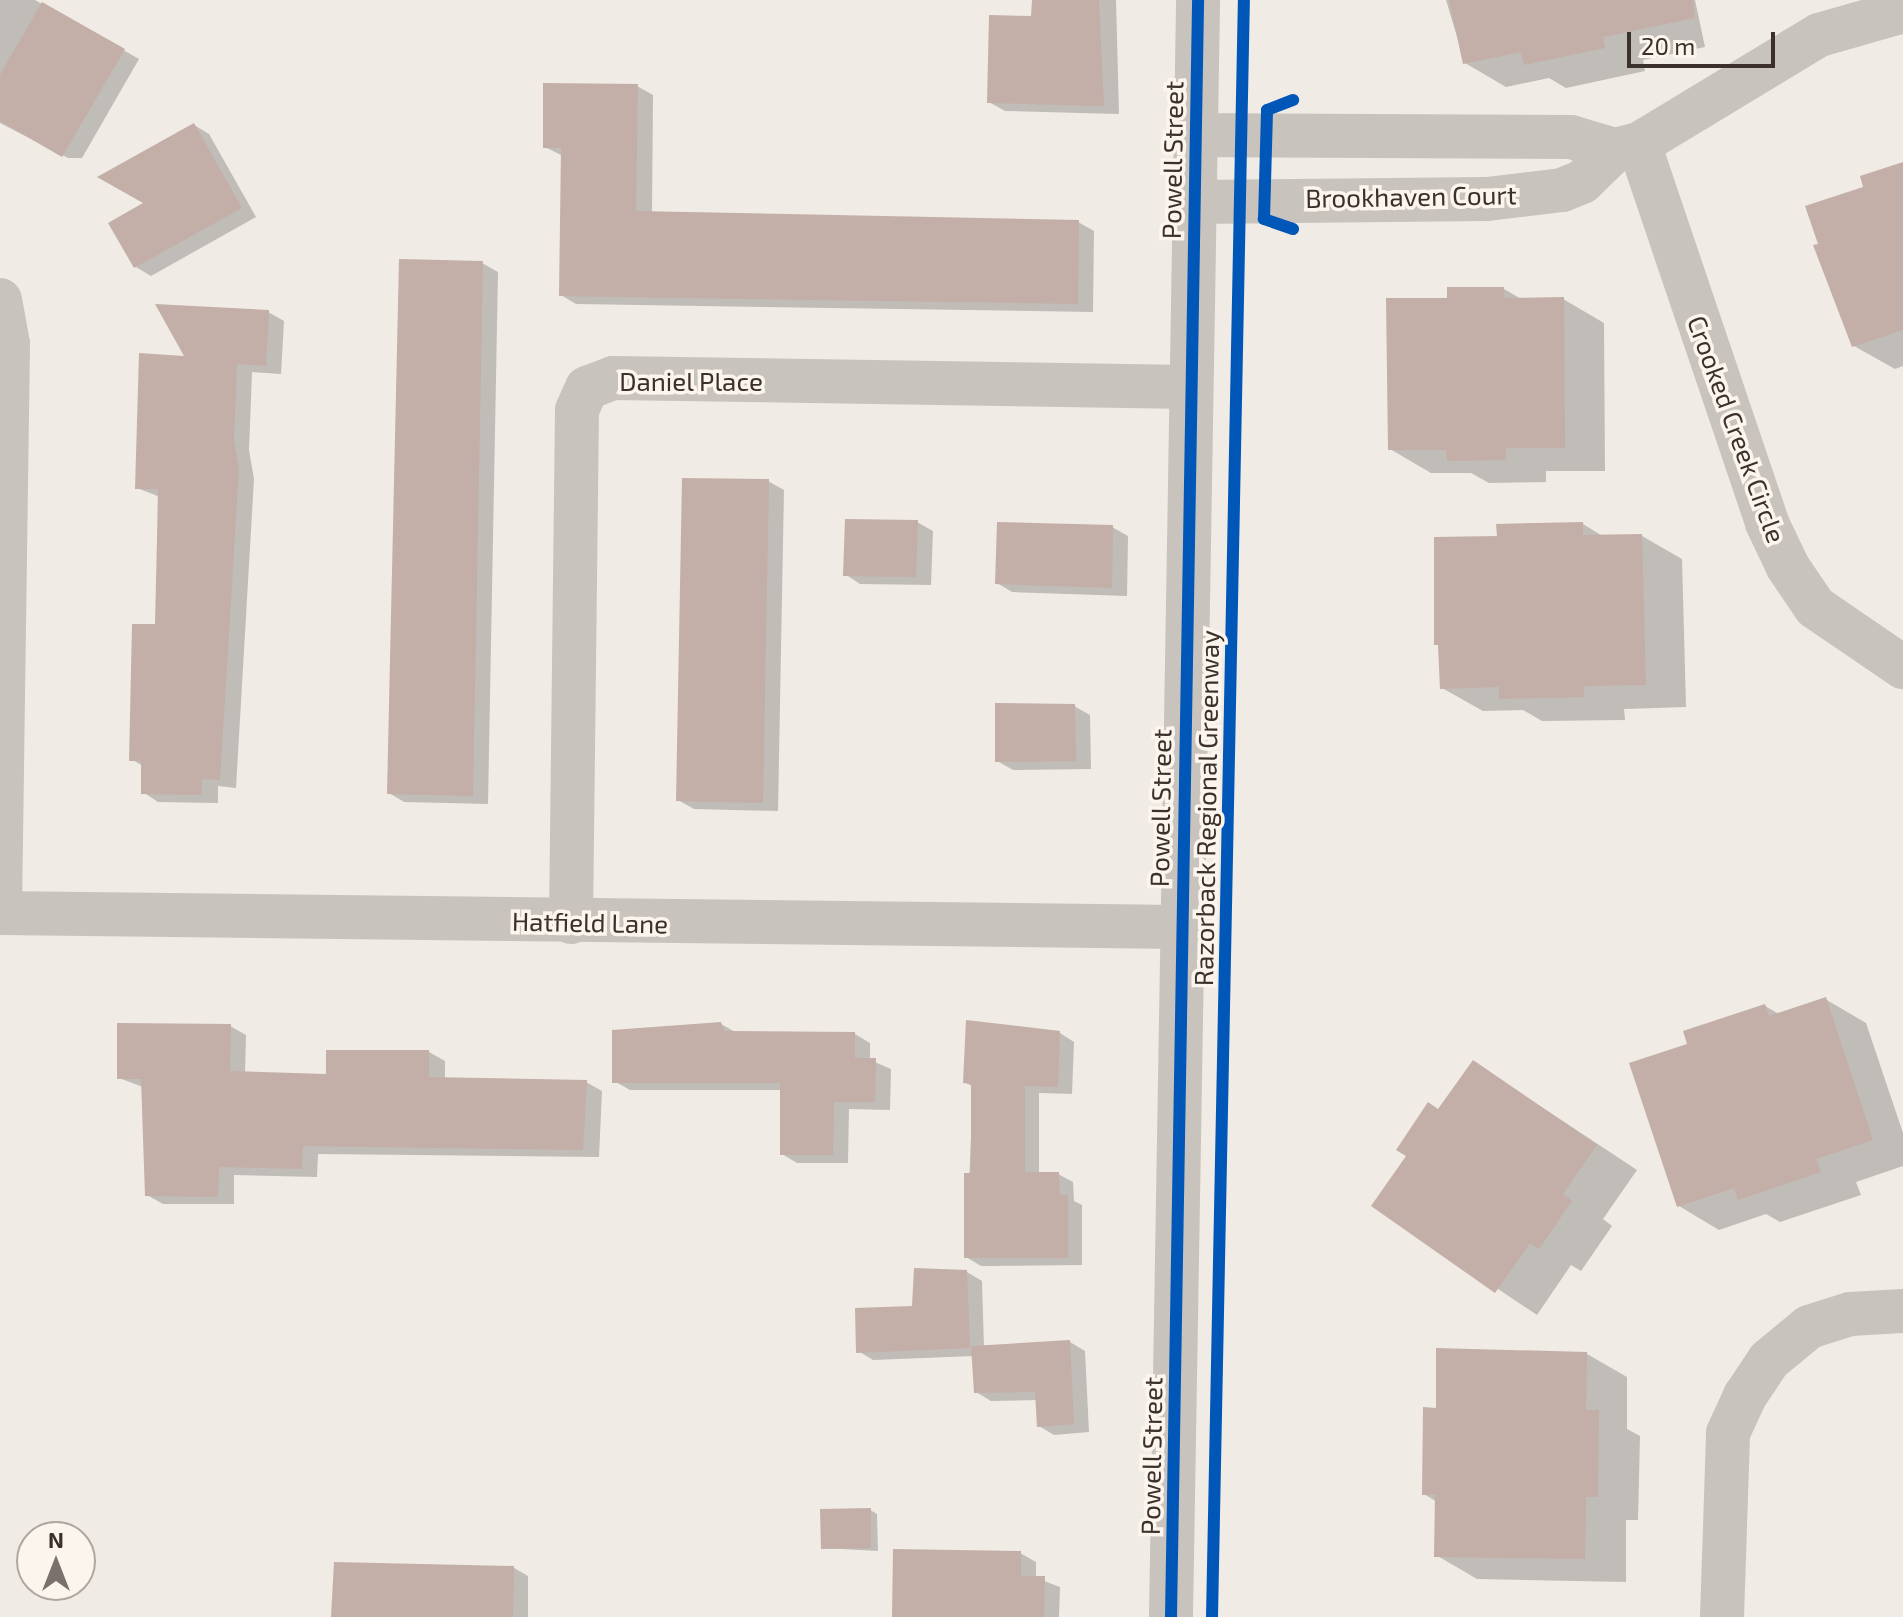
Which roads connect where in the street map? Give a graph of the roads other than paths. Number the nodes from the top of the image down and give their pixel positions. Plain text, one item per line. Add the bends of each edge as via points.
1 (1198, 0) edge
2 (1903, 11) edge
3 (1812, 17) edge
4 (1195, 135) junction
5 (1627, 147) junction
6 (1193, 202) junction
7 (0, 300) edge
8 (1189, 387) junction
9 (1903, 667) edge
10 (0, 913) edge
11 (571, 922) junction
12 (1180, 927) junction
13 (1903, 1311) edge
14 (1171, 1617) edge
15 (1722, 1617) edge

1 - 4 street, Powell Street
2 - 3 street, Brookhaven Court
3 - 5 street, Brookhaven Court
4 - 5 street via 1571,137
4 - 6 street, Powell Street
5 - 6 street, Brookhaven Court via 1582,182 1524,196
5 - 9 street, Crooked Creek Circle via 1788,567 1815,607
6 - 8 street, Powell Street
7 - 10 street via 8,344
8 - 11 street, Daniel Place via 613,378 587,388 577,410
8 - 12 street, Powell Street
10 - 11 street, Hatfield Lane
11 - 12 street, Hatfield Lane
12 - 14 street, Powell Street
13 - 15 street via 1850,1314 1809,1327 1769,1360 1745,1396 1728,1433

